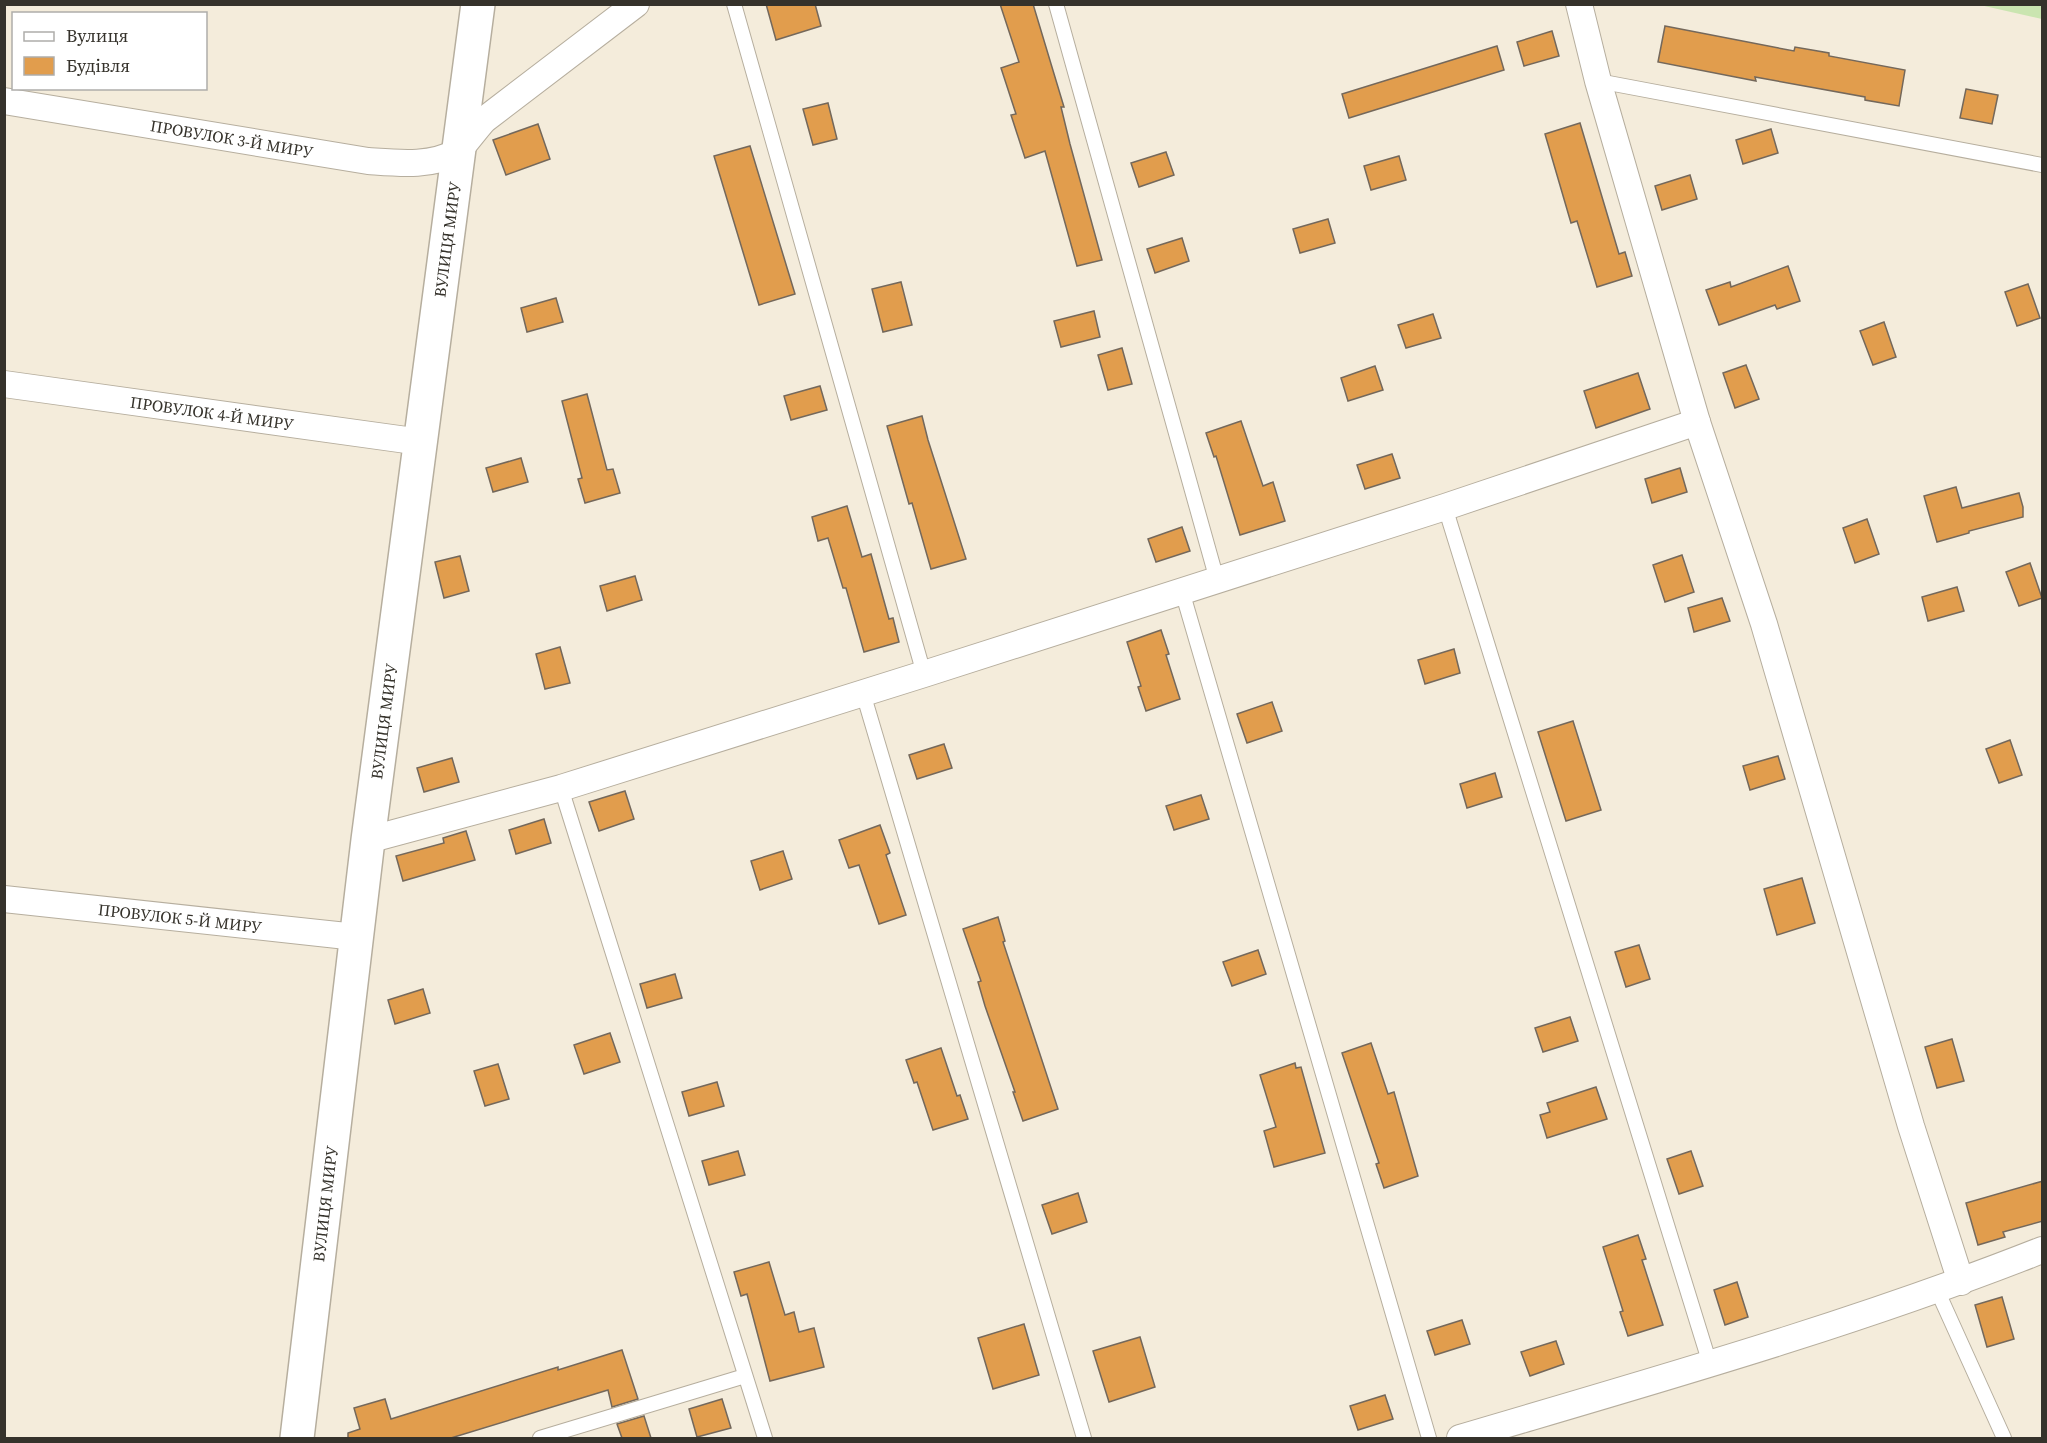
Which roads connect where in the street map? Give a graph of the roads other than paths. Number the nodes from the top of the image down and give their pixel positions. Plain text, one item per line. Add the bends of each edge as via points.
1 (477, 4) edge
2 (636, 4) edge
3 (734, 4) edge
4 (1056, 4) edge
5 (1579, 4) edge
6 (1598, 81) junction
7 (4, 101) edge
8 (459, 151) junction
9 (2043, 165) edge
10 (4, 384) edge
11 (1697, 422) junction
12 (421, 442) junction
13 (1445, 507) junction
14 (1217, 580) junction
15 (1182, 591) junction
16 (924, 674) junction
17 (863, 693) junction
18 (561, 788) junction
19 (368, 840) junction
20 (4, 899) edge
21 (356, 937) junction
22 (2043, 1250) edge
23 (1949, 1286) junction
24 (1710, 1364) junction
25 (745, 1376) junction
26 (297, 1438) edge
27 (540, 1438) edge
28 (765, 1438) edge
29 (1084, 1438) edge
30 (1429, 1438) edge
31 (1460, 1438) edge
32 (2004, 1438) edge

1 - 8 street, ВУЛИЦЯ МИРУ
2 - 8 street via 484,120
3 - 16 lane
4 - 14 lane
5 - 6 street
6 - 9 lane
6 - 11 street
7 - 8 street, ПРОВУЛОК 3-Й МИРУ via 368,161 417,163
8 - 12 street, ВУЛИЦЯ МИРУ
10 - 12 street, ПРОВУЛОК 4-Й МИРУ
11 - 13 street
11 - 23 street via 1764,624 1911,1126
12 - 19 street, ВУЛИЦЯ МИРУ
13 - 14 street
13 - 24 lane
14 - 15 street
15 - 16 street
15 - 30 lane
16 - 17 street
17 - 18 street
17 - 29 lane
18 - 19 street
18 - 25 lane
19 - 21 street, ВУЛИЦЯ МИРУ
20 - 21 street, ПРОВУЛОК 5-Й МИРУ
21 - 26 street, ВУЛИЦЯ МИРУ
22 - 23 street
23 - 24 street
23 - 32 lane
24 - 31 street
25 - 27 lane
25 - 28 lane

